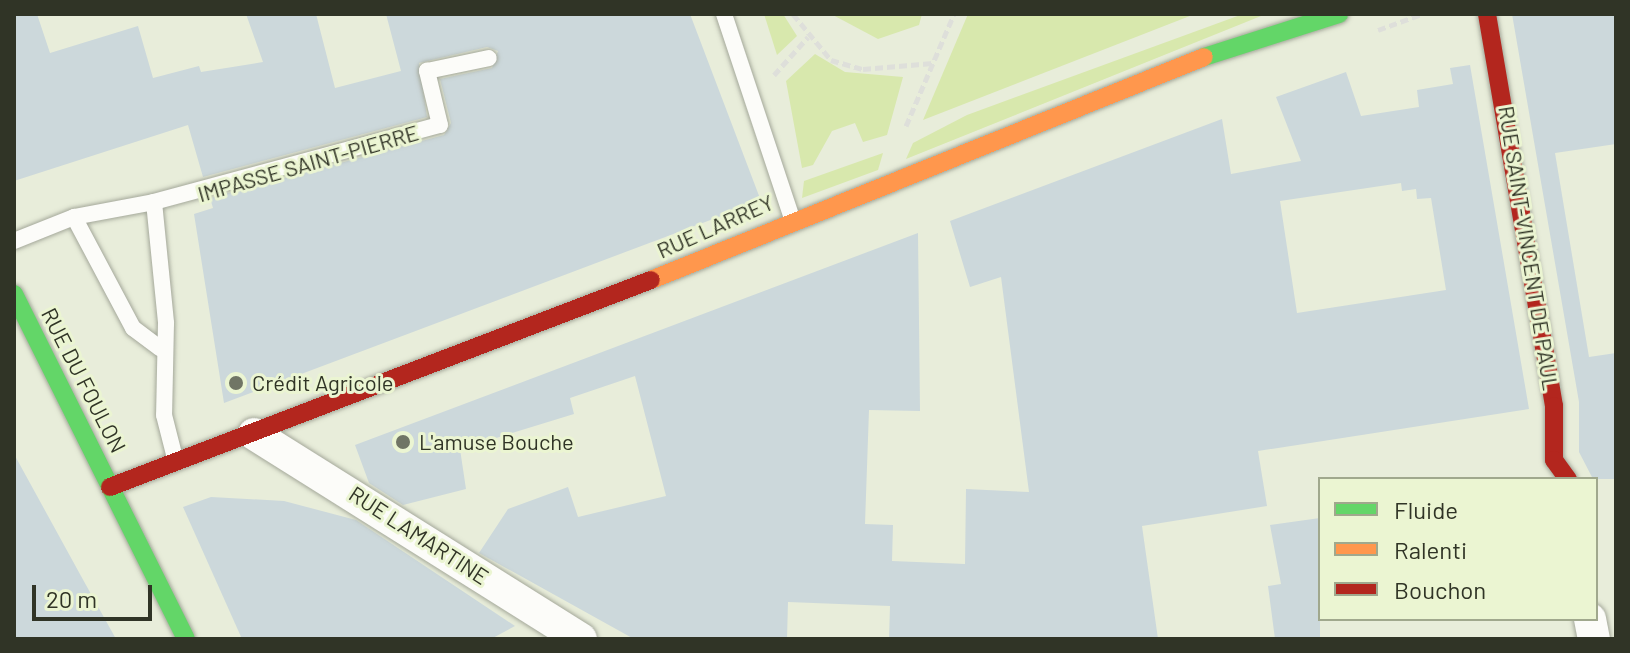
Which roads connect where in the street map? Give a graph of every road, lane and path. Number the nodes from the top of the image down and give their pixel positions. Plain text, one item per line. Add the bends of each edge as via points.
1 (724, 14) edge
2 (793, 14) edge
3 (954, 14) edge
4 (1339, 14) edge
5 (1487, 14) edge
6 (1304, 20) edge
7 (808, 37) junction
8 (489, 58) dead end
9 (933, 63) junction
10 (752, 99) junction
11 (900, 140) dead end
12 (154, 202) junction
13 (74, 217) junction
14 (792, 218) junction
15 (14, 241) edge
16 (14, 294) edge
17 (160, 348) junction
18 (254, 434) junction
19 (177, 464) junction
20 (1567, 477) edge
21 (110, 487) junction
22 (575, 638) edge
23 (186, 639) edge

1 - 10 lane
2 - 7 path
3 - 9 path
4 - 6 street, RUE LARREY
5 - 20 street, RUE SAINT-VINCENT DE PAUL via 1552,391 1554,460
6 - 14 street, RUE LARREY
7 - 9 path via 831,60 863,69
7 - 10 path
8 - 12 lane, IMPASSE SAINT-PIERRE via 427,71 440,125
9 - 11 path
10 - 14 lane
12 - 13 lane
12 - 17 lane via 166,323
13 - 15 lane
13 - 17 lane via 133,328
14 - 18 street, RUE LARREY via 754,240
16 - 21 street, RUE DU FOULON
17 - 19 lane via 164,415
18 - 19 street, RUE LARREY
18 - 22 street, RUE LAMARTINE
19 - 21 street, RUE LARREY
21 - 23 street, RUE DU FOULON

